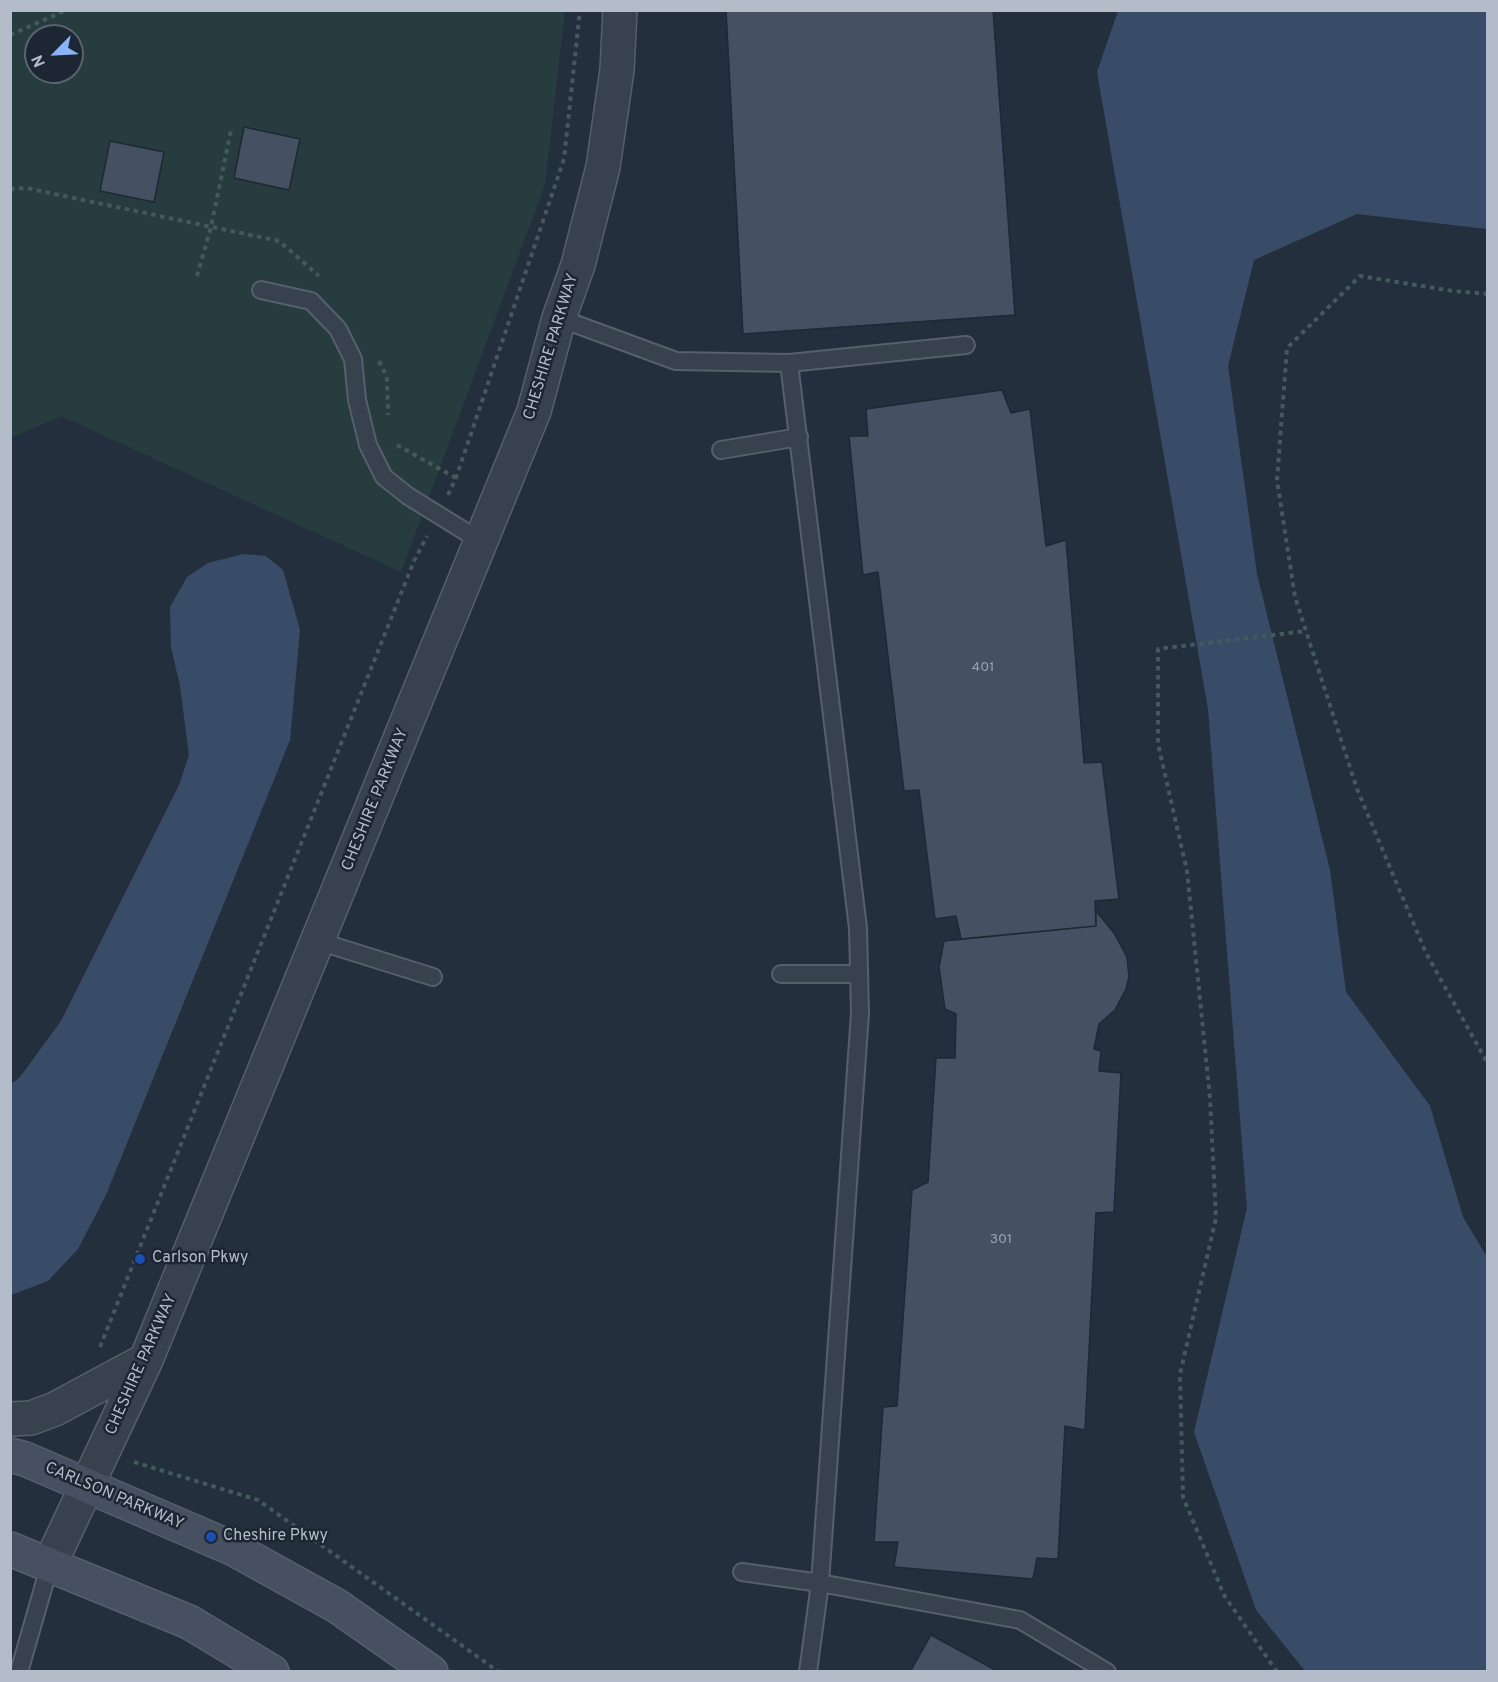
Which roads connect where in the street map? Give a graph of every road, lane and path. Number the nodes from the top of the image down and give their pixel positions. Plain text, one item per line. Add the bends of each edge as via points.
1 (66, 10) edge
2 (580, 10) edge
3 (620, 10) edge
4 (10, 35) edge
5 (231, 130) dead end
6 (197, 276) dead end
7 (261, 290) dead end
8 (1488, 294) edge
9 (559, 318) junction
10 (966, 345) dead end
11 (789, 363) junction
12 (799, 437) junction
13 (721, 450) dead end
14 (438, 513) junction
15 (482, 542) junction
16 (1306, 631) junction
17 (318, 941) junction
18 (781, 974) dead end
19 (859, 974) junction
20 (433, 977) dead end
21 (1488, 1064) edge
22 (98, 1352) dead end
23 (146, 1360) junction
24 (10, 1419) edge
25 (104, 1452) junction
26 (10, 1455) edge
27 (87, 1485) junction
28 (10, 1549) edge
29 (50, 1564) junction
30 (742, 1572) dead end
31 (820, 1583) junction
32 (19, 1671) edge
33 (272, 1671) edge
34 (431, 1671) edge
35 (498, 1671) edge
36 (808, 1671) edge
37 (1107, 1671) edge
38 (1277, 1671) edge

1 - 4 path
2 - 14 path via 564,159 456,478
3 - 9 street, CHESHIRE PARKWAY via 617,70 603,167 578,265
5 - 6 path
7 - 14 lane via 310,301 338,329 353,359 357,400 368,445 384,477
8 - 16 path via 1360,276 1287,348 1277,480 1295,597
9 - 11 lane via 676,361
9 - 15 street, CHESHIRE PARKWAY via 534,411
10 - 11 lane
11 - 12 lane
12 - 13 lane
12 - 19 lane via 858,928
14 - 15 lane
14 - 22 path via 414,561
15 - 17 street, CHESHIRE PARKWAY
16 - 21 path via 1357,789 1416,931
16 - 38 path via 1158,649 1158,744 1186,871 1210,1098 1216,1218 1180,1374 1183,1497 1224,1595
17 - 20 lane
17 - 23 street, CHESHIRE PARKWAY
18 - 19 lane
19 - 31 lane via 860,1013
23 - 24 street via 55,1409 31,1418
23 - 25 street, CHESHIRE PARKWAY
25 - 27 street, CHESHIRE PARKWAY
25 - 35 path via 258,1500
26 - 27 main road, CARLSON PARKWAY
27 - 29 street, CHESHIRE PARKWAY
27 - 34 main road, CARLSON PARKWAY via 234,1549 337,1606
28 - 29 main road
29 - 32 lane
29 - 33 main road via 189,1622
30 - 31 lane
31 - 36 lane
31 - 37 lane via 1020,1620

